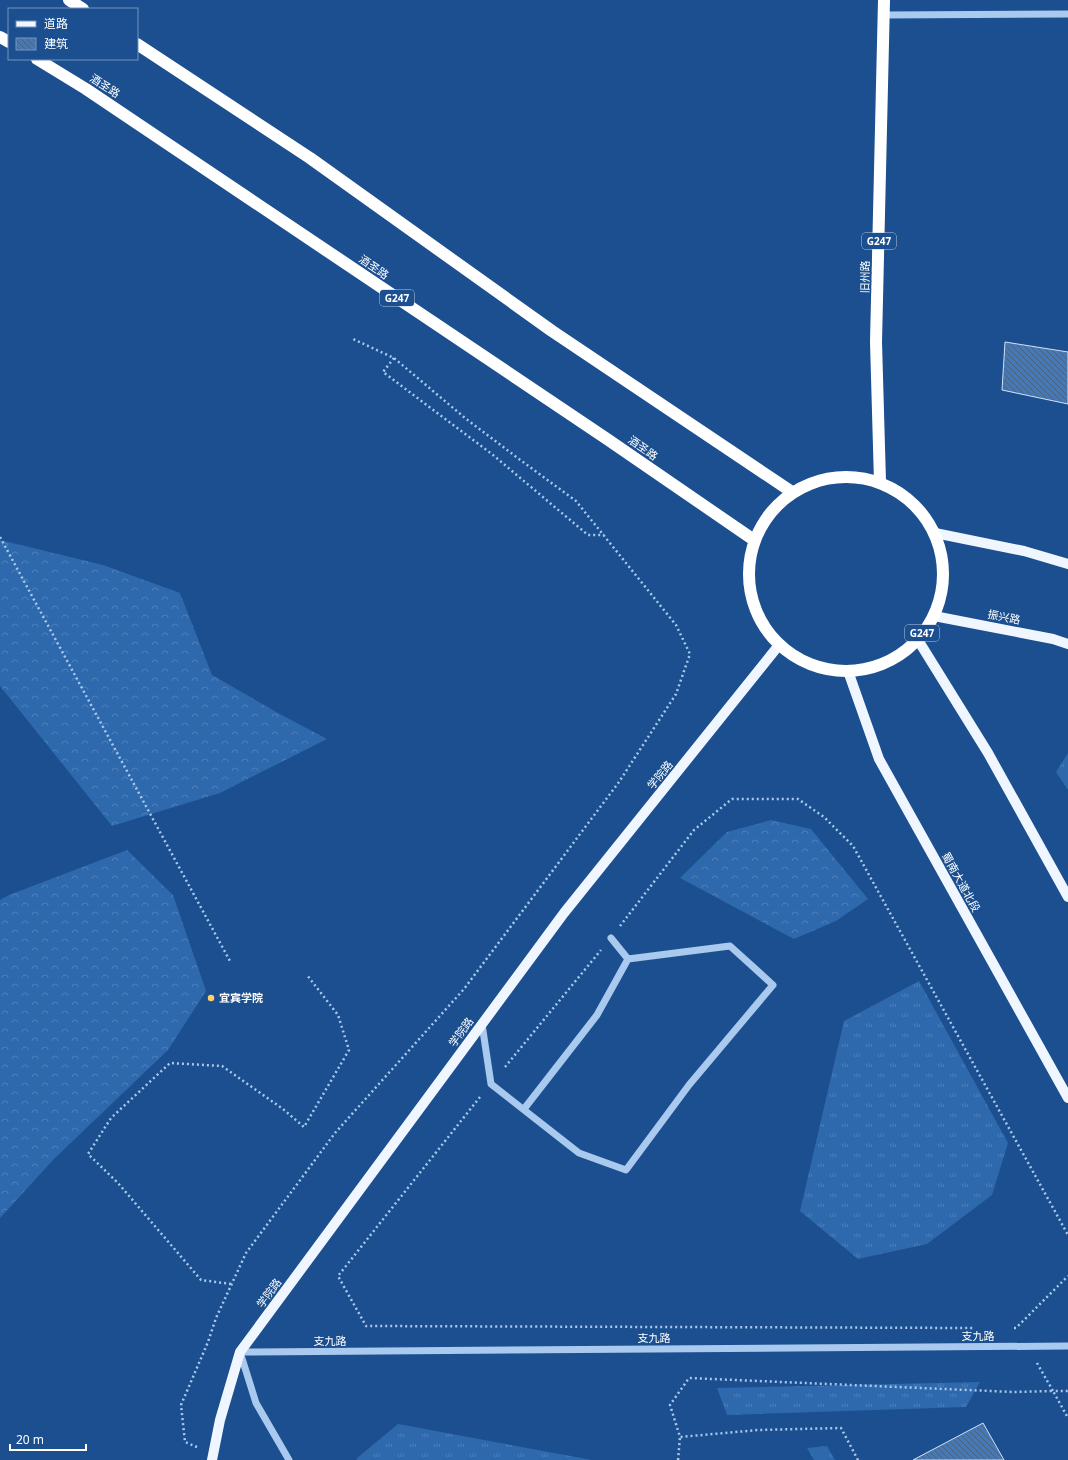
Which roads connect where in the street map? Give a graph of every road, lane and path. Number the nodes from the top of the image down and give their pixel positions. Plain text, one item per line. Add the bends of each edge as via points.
1 (69, 0) edge
2 (884, 0) edge
3 (81, 8) edge
4 (1068, 14) edge
5 (884, 15) junction
6 (138, 45) edge
7 (39, 60) edge
8 (353, 339) dead end
9 (394, 358) junction
10 (880, 482) junction
11 (792, 492) junction
12 (935, 533) junction
13 (604, 535) junction
14 (0, 537) edge
15 (754, 540) junction
16 (1068, 564) edge
17 (934, 616) junction
18 (918, 640) junction
19 (1068, 644) edge
20 (779, 645) junction
21 (848, 671) junction
22 (1068, 896) edge
23 (611, 938) junction
24 (628, 959) junction
25 (232, 963) dead end
26 (307, 975) dead end
27 (482, 1024) junction
28 (491, 1084) junction
29 (1068, 1098) edge
30 (524, 1109) junction
31 (1068, 1235) edge
32 (1068, 1276) edge
33 (231, 1284) junction
34 (977, 1328) dead end
35 (1008, 1328) dead end
36 (1068, 1346) edge
37 (240, 1352) junction
38 (1068, 1418) edge
39 (680, 1437) junction
40 (212, 1458) edge
41 (289, 1460) edge
42 (678, 1460) edge
43 (858, 1460) edge

1 - 3 highway
2 - 5 highway, 旧州路 / G247
4 - 5 street
5 - 10 highway, 旧州路 / G247 via 876,342
6 - 11 highway via 310,158 552,330
7 - 15 highway, 酒圣路 / G247 via 99,98
8 - 9 path
9 - 13 path via 465,418 576,501
9 - 13 path via 383,372 493,455 588,534
10 - 11 highway, G247 via 850,476 820,480
10 - 12 highway, G247 via 903,494 922,511
11 - 15 highway via 769,513
12 - 16 main road via 1024,551
12 - 17 highway, G247 via 943,560 943,589
13 - 33 path via 676,625 690,654 676,694 619,782 464,989 335,1133 246,1253
14 - 25 path
15 - 20 highway, G247 via 748,568 750,597 761,623
17 - 18 highway, G247
17 - 19 main road, 振兴路
18 - 21 highway, G247 via 898,656 874,667
18 - 22 main road via 988,753
20 - 21 highway, G247 via 800,660 823,669
20 - 27 main road, 学院路 via 564,913
21 - 29 main road, 蜀南大道北段 via 880,759
23 - 24 street
23 - 28 path
23 - 31 path via 694,830 732,799 798,799 824,817 853,846
24 - 30 street via 597,1015
24 - 30 street via 730,946 773,985 689,1085 626,1170 579,1153
26 - 33 path via 338,1015 349,1050 304,1127 222,1066 170,1063 111,1118 88,1154 118,1183 201,1280
27 - 28 street
27 - 37 main road, 学院路
28 - 30 street
28 - 34 path via 338,1276 366,1326
32 - 35 path via 1016,1328
33 - 40 path via 181,1405 185,1442
36 - 37 street, 支九路
37 - 40 main road, 学院路
37 - 41 street via 256,1403
38 - 39 path via 1053,1391 1014,1392 690,1378 670,1405
39 - 42 path
39 - 43 path via 758,1430 840,1428

